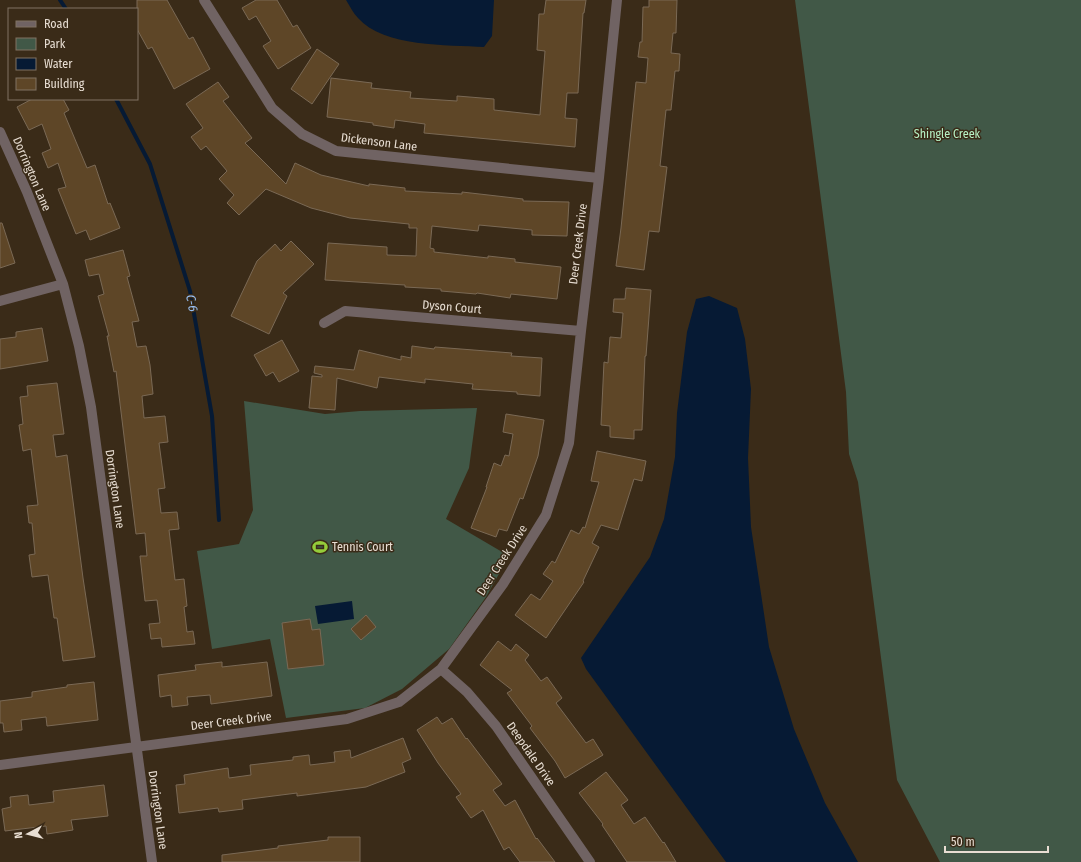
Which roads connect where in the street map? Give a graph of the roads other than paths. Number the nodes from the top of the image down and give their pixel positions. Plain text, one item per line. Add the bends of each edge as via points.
1 (204, 0) edge
2 (617, 0) edge
3 (0, 132) edge
4 (599, 178) junction
5 (63, 284) junction
6 (0, 301) edge
7 (324, 323) dead end
8 (581, 331) junction
9 (441, 669) junction
10 (136, 746) junction
11 (0, 765) edge
12 (152, 862) edge
13 (590, 862) edge

1 - 4 street, Dickenson Lane via 272,108 302,134 336,151
2 - 4 street, Deer Creek Drive
3 - 5 street, Dorrington Lane
4 - 8 street, Deer Creek Drive
5 - 6 street
5 - 10 street, Dorrington Lane via 91,407
7 - 8 street, Dyson Court via 345,311
8 - 9 street, Deer Creek Drive via 569,443 546,515 503,584
9 - 10 street, Deer Creek Drive via 398,702 347,719
9 - 13 street, Deepdale Drive via 467,692 496,726
10 - 11 street, Deer Creek Drive
10 - 12 street, Dorrington Lane

